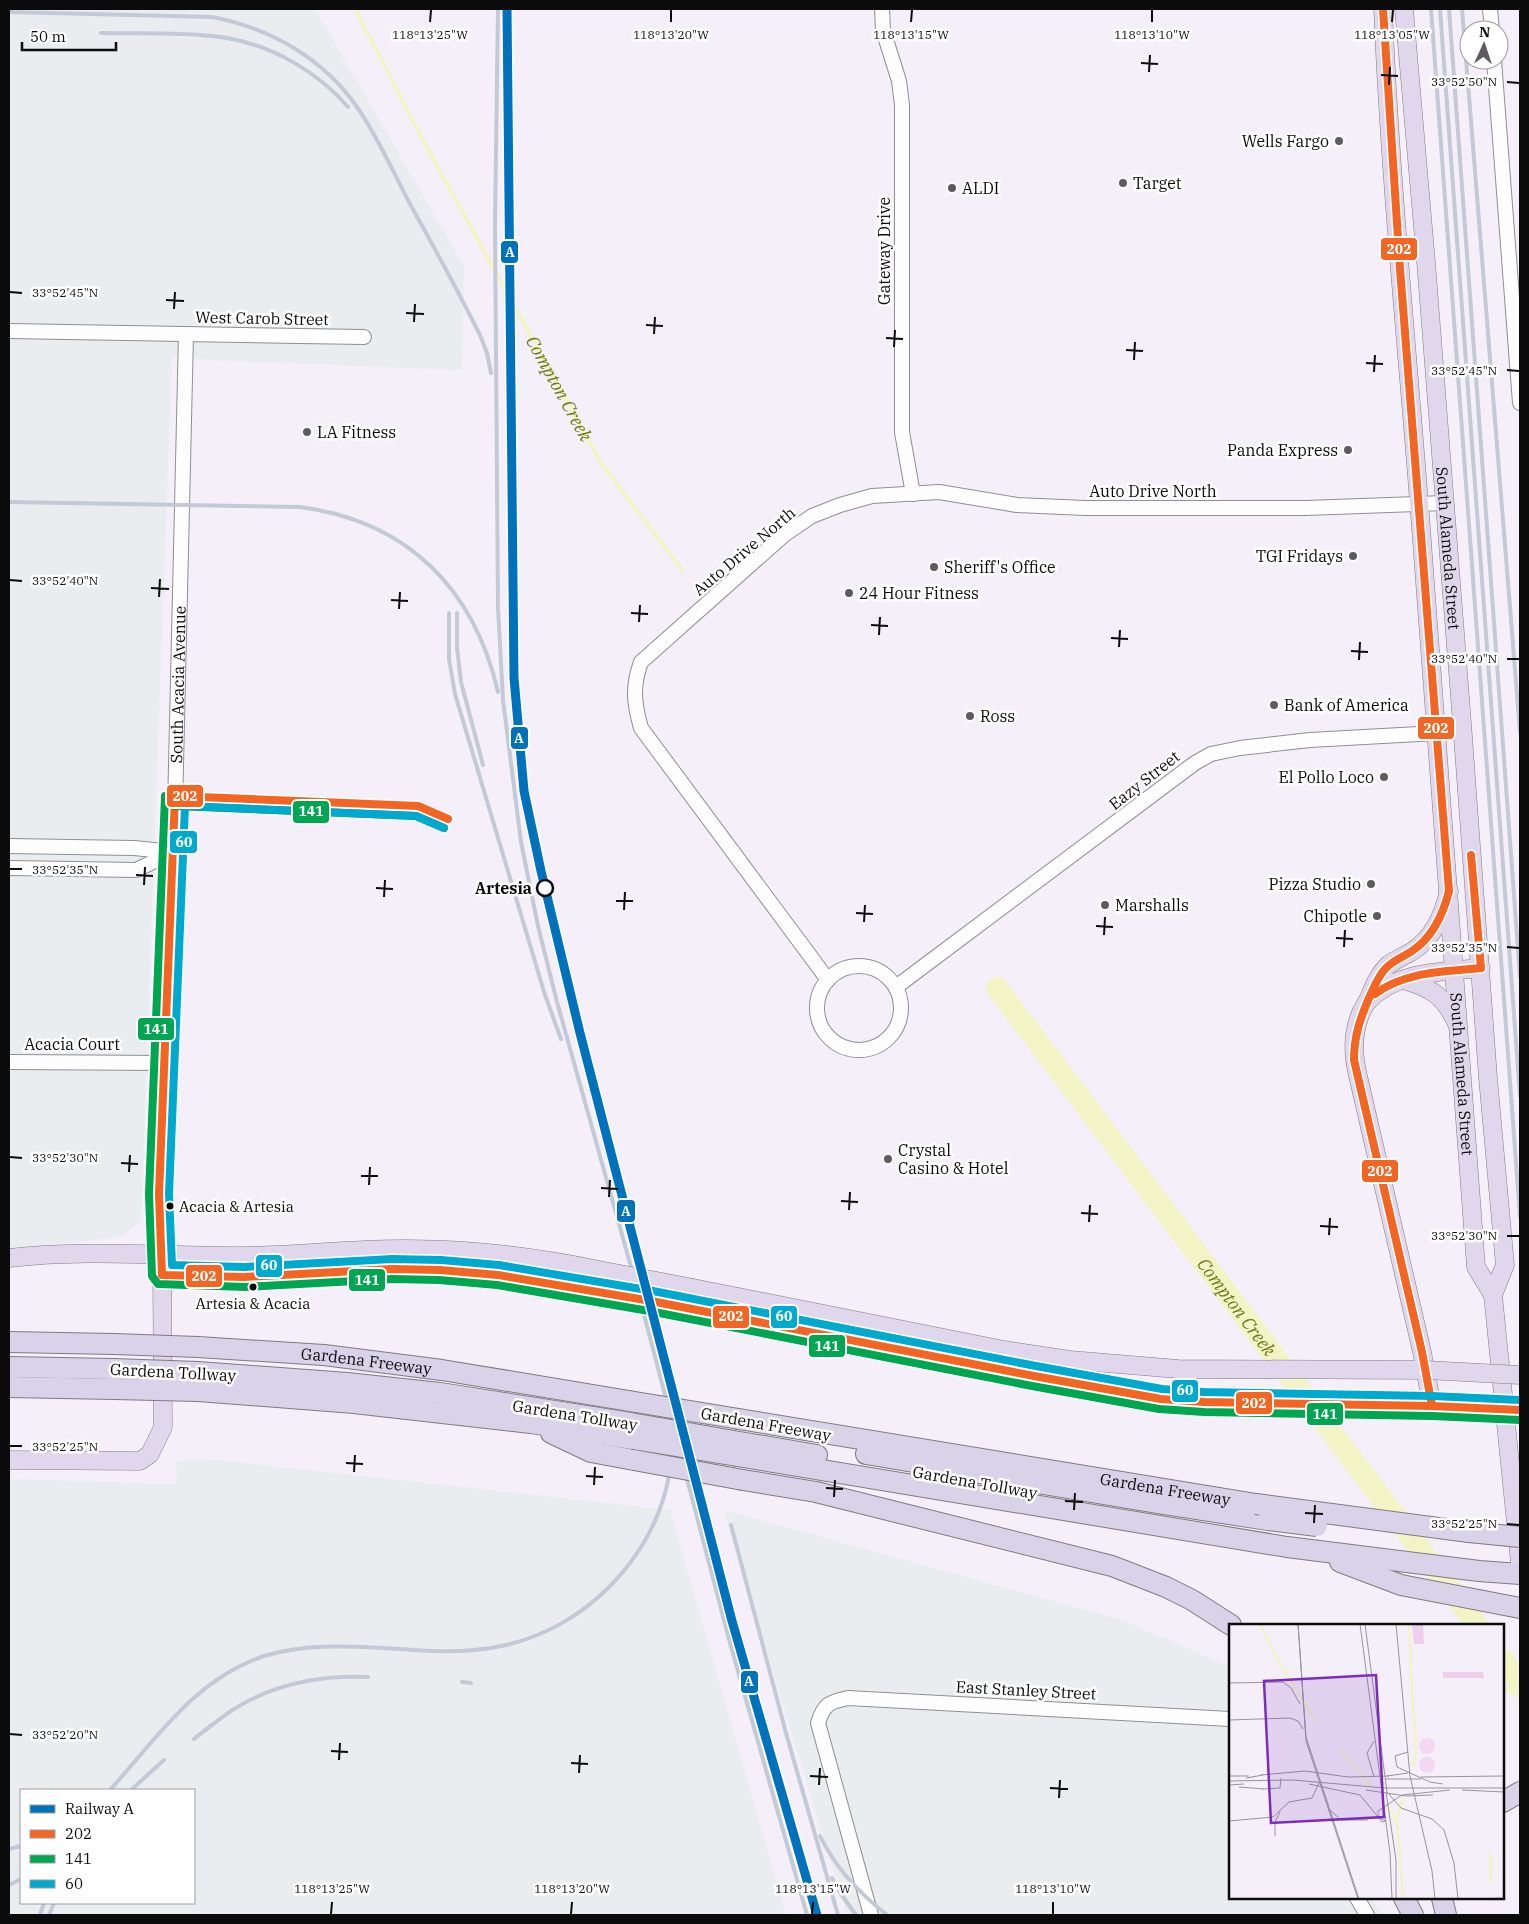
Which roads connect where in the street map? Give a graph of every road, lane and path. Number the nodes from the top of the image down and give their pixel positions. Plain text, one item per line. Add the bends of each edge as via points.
1 (882, 9) edge
2 (1383, 9) edge
3 (1404, 9) edge
4 (1495, 70) edge
5 (9, 331) edge
6 (186, 334) junction
7 (364, 337) dead end
8 (1520, 403) edge
9 (913, 494) junction
10 (1420, 503) junction
11 (1445, 503) junction
12 (1462, 723) junction
13 (1437, 732) junction
14 (9, 846) edge
15 (174, 852) junction
16 (9, 868) edge
17 (1448, 891) junction
18 (1481, 968) junction
19 (1454, 971) junction
20 (828, 980) junction
21 (1404, 980) junction
22 (896, 987) junction
23 (1368, 1001) junction
24 (1459, 1029) junction
25 (9, 1062) edge
26 (165, 1063) junction
27 (162, 1255) junction
28 (9, 1258) edge
29 (162, 1275) junction
30 (1493, 1295) junction
31 (805, 1311) junction
32 (804, 1332) junction
33 (9, 1342) edge
34 (83, 1343) junction
35 (1031, 1355) junction
36 (9, 1358) edge
37 (1424, 1362) junction
38 (9, 1367) edge
39 (1029, 1375) junction
40 (1520, 1375) edge
41 (198, 1382) junction
42 (9, 1387) edge
43 (1432, 1406) junction
44 (1520, 1410) edge
45 (531, 1423) junction
46 (632, 1431) junction
47 (830, 1435) junction
48 (9, 1460) edge
49 (1520, 1550) edge
50 (1313, 1551) junction
51 (1520, 1574) edge
52 (1520, 1608) edge
53 (1229, 1624) edge
54 (1229, 1719) edge
55 (1520, 1792) edge
56 (1504, 1801) edge
57 (1358, 1899) edge
58 (1405, 1899) edge
59 (1442, 1899) edge
60 (871, 1915) edge
61 (1367, 1915) edge
62 (1413, 1915) edge
63 (1446, 1915) edge

1 - 9 street, Gateway Drive via 902,105 902,432
2 - 10 main road, South Alameda Street
3 - 11 main road, South Alameda Street
4 - 8 street
5 - 6 street, West Carob Street
6 - 7 street, West Carob Street
6 - 15 street, South Acacia Avenue
9 - 10 street, Auto Drive North via 938,492 1017,505 1084,508 1306,508
9 - 20 street, Auto Drive North via 872,496 812,516 784,535 641,662 635,680 635,708 641,728
10 - 11 street, Auto Drive North
10 - 13 main road, South Alameda Street
11 - 12 main road, South Alameda Street
12 - 13 street, Eazy Street
12 - 18 main road, South Alameda Street
13 - 17 main road, South Alameda Street
13 - 22 street, Eazy Street via 1310,740 1212,754 1195,763
14 - 15 street via 134,848
15 - 16 street via 136,870
15 - 26 street, South Acacia Avenue
17 - 19 main road, South Alameda Street
17 - 23 main road via 1443,915 1431,934 1414,950 1389,965 1377,978
18 - 19 main road
18 - 30 main road, South Alameda Street via 1505,1265
19 - 21 main road
19 - 24 main road, South Alameda Street
20 - 22 street via 848,968 864,966 886,975
20 - 22 street via 817,1004 819,1022 828,1037 843,1048 861,1051 879,1046 898,1027 902,1011
21 - 23 main road via 1390,984
21 - 24 main road via 1424,986 1438,995 1449,1008
23 - 37 main road via 1356,1027 1354,1060
24 - 30 main road, South Alameda Street via 1476,1267
25 - 26 street, Acacia Court
26 - 27 street, South Acacia Avenue via 159,1194
27 - 28 main road via 44,1254
27 - 29 main road, South Acacia Avenue
27 - 31 main road, bridge via 240,1256 408,1249 488,1252 542,1259
29 - 32 main road, bridge via 244,1277 382,1269 498,1275
29 - 48 main road, South Acacia Avenue via 164,1427 150,1454 140,1461
30 - 49 main road, South Alameda Street
31 - 32 main road
31 - 35 main road
32 - 39 main road
33 - 34 highway, Gardena Freeway
34 - 36 highway via 66,1359
34 - 47 highway, Gardena Freeway, bridge via 334,1356 442,1370
35 - 37 main road via 1178,1369
35 - 39 main road
37 - 40 main road, bridge
37 - 43 main road
38 - 41 highway, Gardena Tollway, bridge via 114,1369
39 - 43 main road via 1161,1399
41 - 42 highway, bridge via 114,1388
41 - 45 highway
41 - 46 highway, Gardena Tollway via 347,1383 431,1392
43 - 44 main road, bridge
45 - 46 highway
45 - 53 highway, bridge via 591,1452 816,1492 1112,1566 1166,1587
46 - 50 highway, Gardena Tollway, bridge via 1108,1504 1132,1521
47 - 49 highway, Gardena Freeway, bridge via 1256,1504 1450,1530
47 - 49 highway, Gardena Tollway, bridge via 855,1452 1154,1503
50 - 51 highway
50 - 52 highway via 1401,1585
54 - 60 street, East Stanley Street via 848,1698 832,1701 822,1710 818,1723
55 - 56 highway
57 - 61 street
58 - 62 highway
59 - 63 highway

